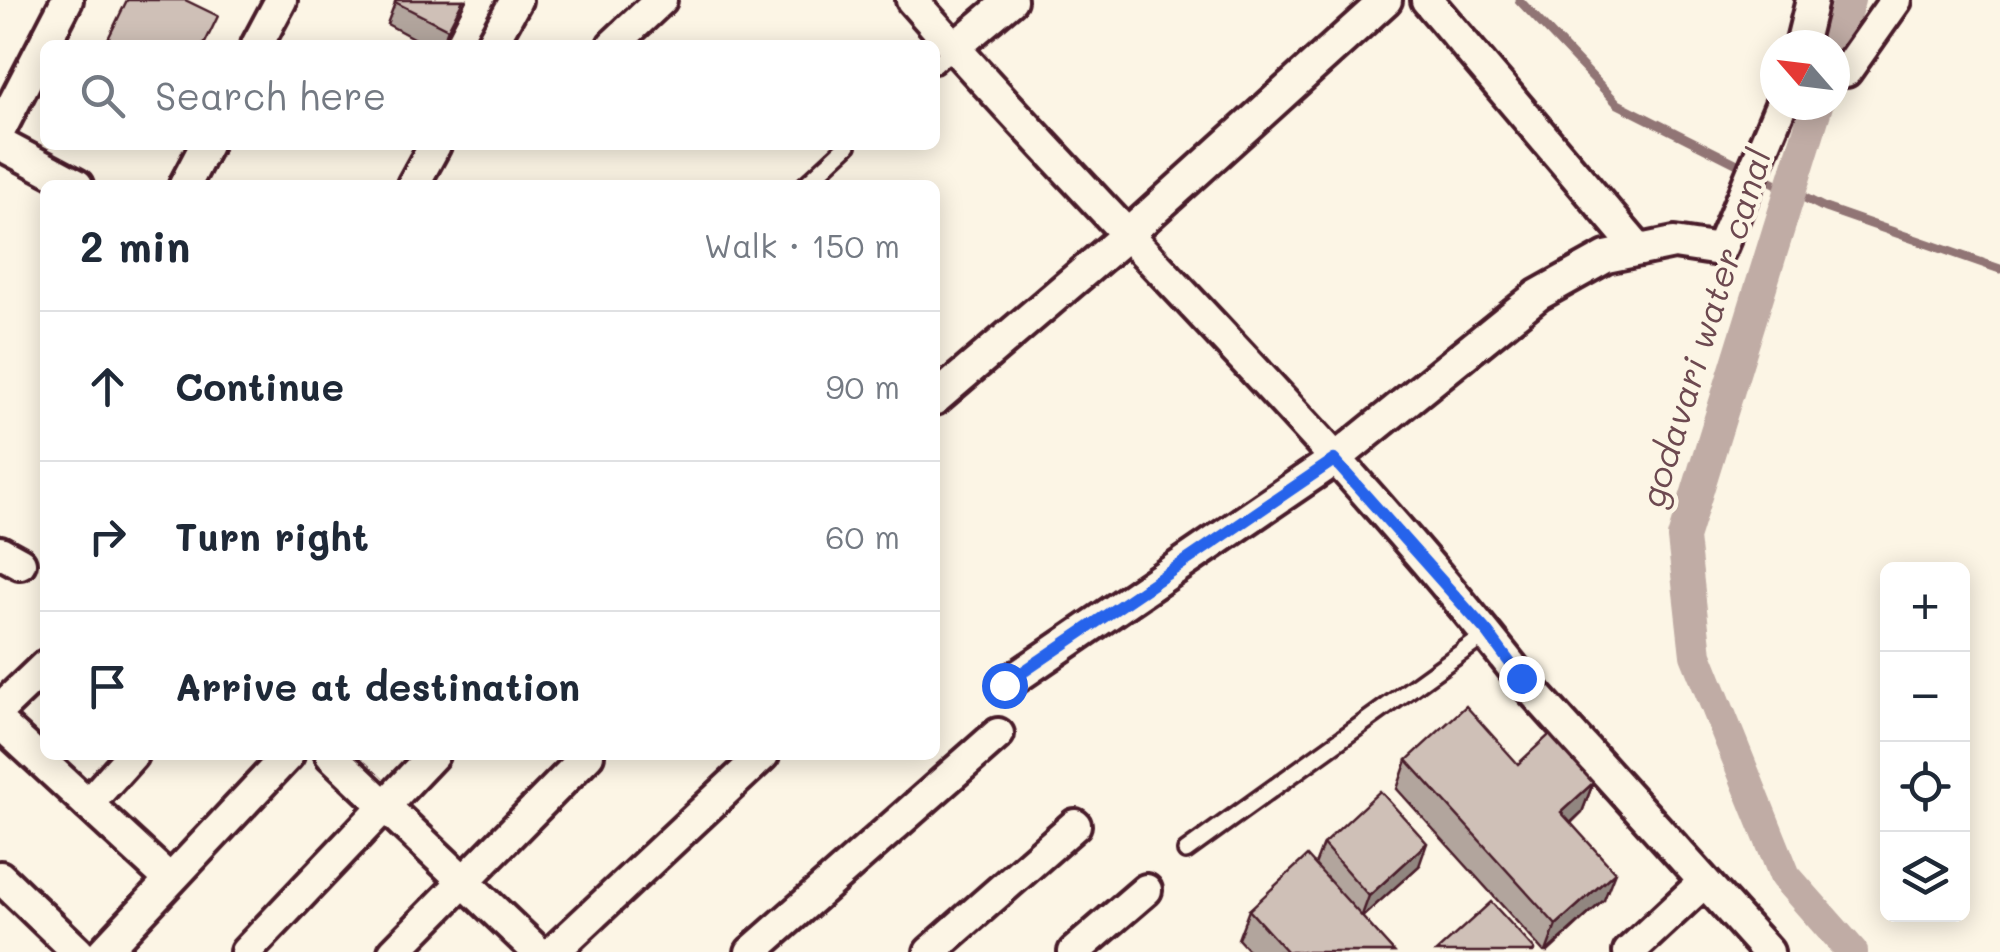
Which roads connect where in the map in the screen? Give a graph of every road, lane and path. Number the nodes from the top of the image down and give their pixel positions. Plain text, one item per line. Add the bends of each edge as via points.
1 (67, 0) edge
2 (280, 0) edge
3 (516, 0) edge
4 (662, 0) edge
5 (912, 0) edge
6 (1011, 0) edge
7 (1386, 0) edge
8 (1427, 0) edge
9 (1812, 0) edge
10 (1896, 0) edge
11 (1805, 30) edge
12 (46, 40) edge
13 (260, 40) edge
14 (493, 40) edge
15 (618, 40) edge
16 (935, 40) edge
17 (40, 52) edge
18 (945, 57) edge
19 (1850, 57) edge
20 (1775, 120) edge
21 (0, 130) edge
22 (0, 144) edge
23 (203, 150) edge
24 (432, 150) edge
25 (842, 150) edge
26 (67, 180) edge
27 (188, 180) edge
28 (416, 180) edge
29 (810, 180) edge
30 (1128, 234) junction
31 (1640, 250) junction
32 (940, 395) edge
33 (1334, 460) junction
34 (1494, 642) junction
35 (40, 671) edge
36 (1004, 685) dead end
37 (0, 708) edge
38 (0, 723) edge
39 (998, 734) dead end
40 (40, 760) edge
41 (40, 760) edge
42 (128, 760) edge
43 (283, 760) edge
44 (336, 760) edge
45 (428, 760) edge
46 (583, 760) edge
47 (758, 760) edge
48 (88, 804) junction
49 (384, 806) junction
50 (1075, 825) dead end
51 (1186, 851) dead end
52 (0, 877) edge
53 (170, 880) junction
54 (462, 880) junction
55 (1704, 882) junction
56 (1146, 890) dead end
57 (78, 952) edge
58 (103, 952) edge
59 (246, 952) edge
60 (394, 952) edge
61 (538, 952) edge
62 (553, 952) edge
63 (751, 952) edge
64 (930, 952) edge
65 (1074, 952) edge
66 (1629, 952) edge
67 (1768, 952) edge

1 - 12 street
2 - 13 street
3 - 14 street
4 - 15 street
5 - 16 street
6 - 18 street
7 - 30 street
8 - 31 street
9 - 11 street
10 - 19 street
17 - 21 street
18 - 30 street
20 - 31 street via 1720,250 1674,243
22 - 26 street
23 - 27 street
24 - 28 street
25 - 29 lane
30 - 32 street
30 - 33 street
31 - 33 street via 1606,257 1538,294
33 - 34 street
33 - 36 street
34 - 51 lane
34 - 55 street
35 - 37 street
38 - 40 street
39 - 63 street
41 - 48 street
42 - 48 street
43 - 53 street
44 - 49 street
45 - 49 street
46 - 54 street
47 - 62 street
48 - 53 street
49 - 54 street
49 - 59 street
50 - 64 street
52 - 57 street
53 - 58 street
54 - 60 street
54 - 61 street
55 - 66 street
55 - 67 street
56 - 65 street

